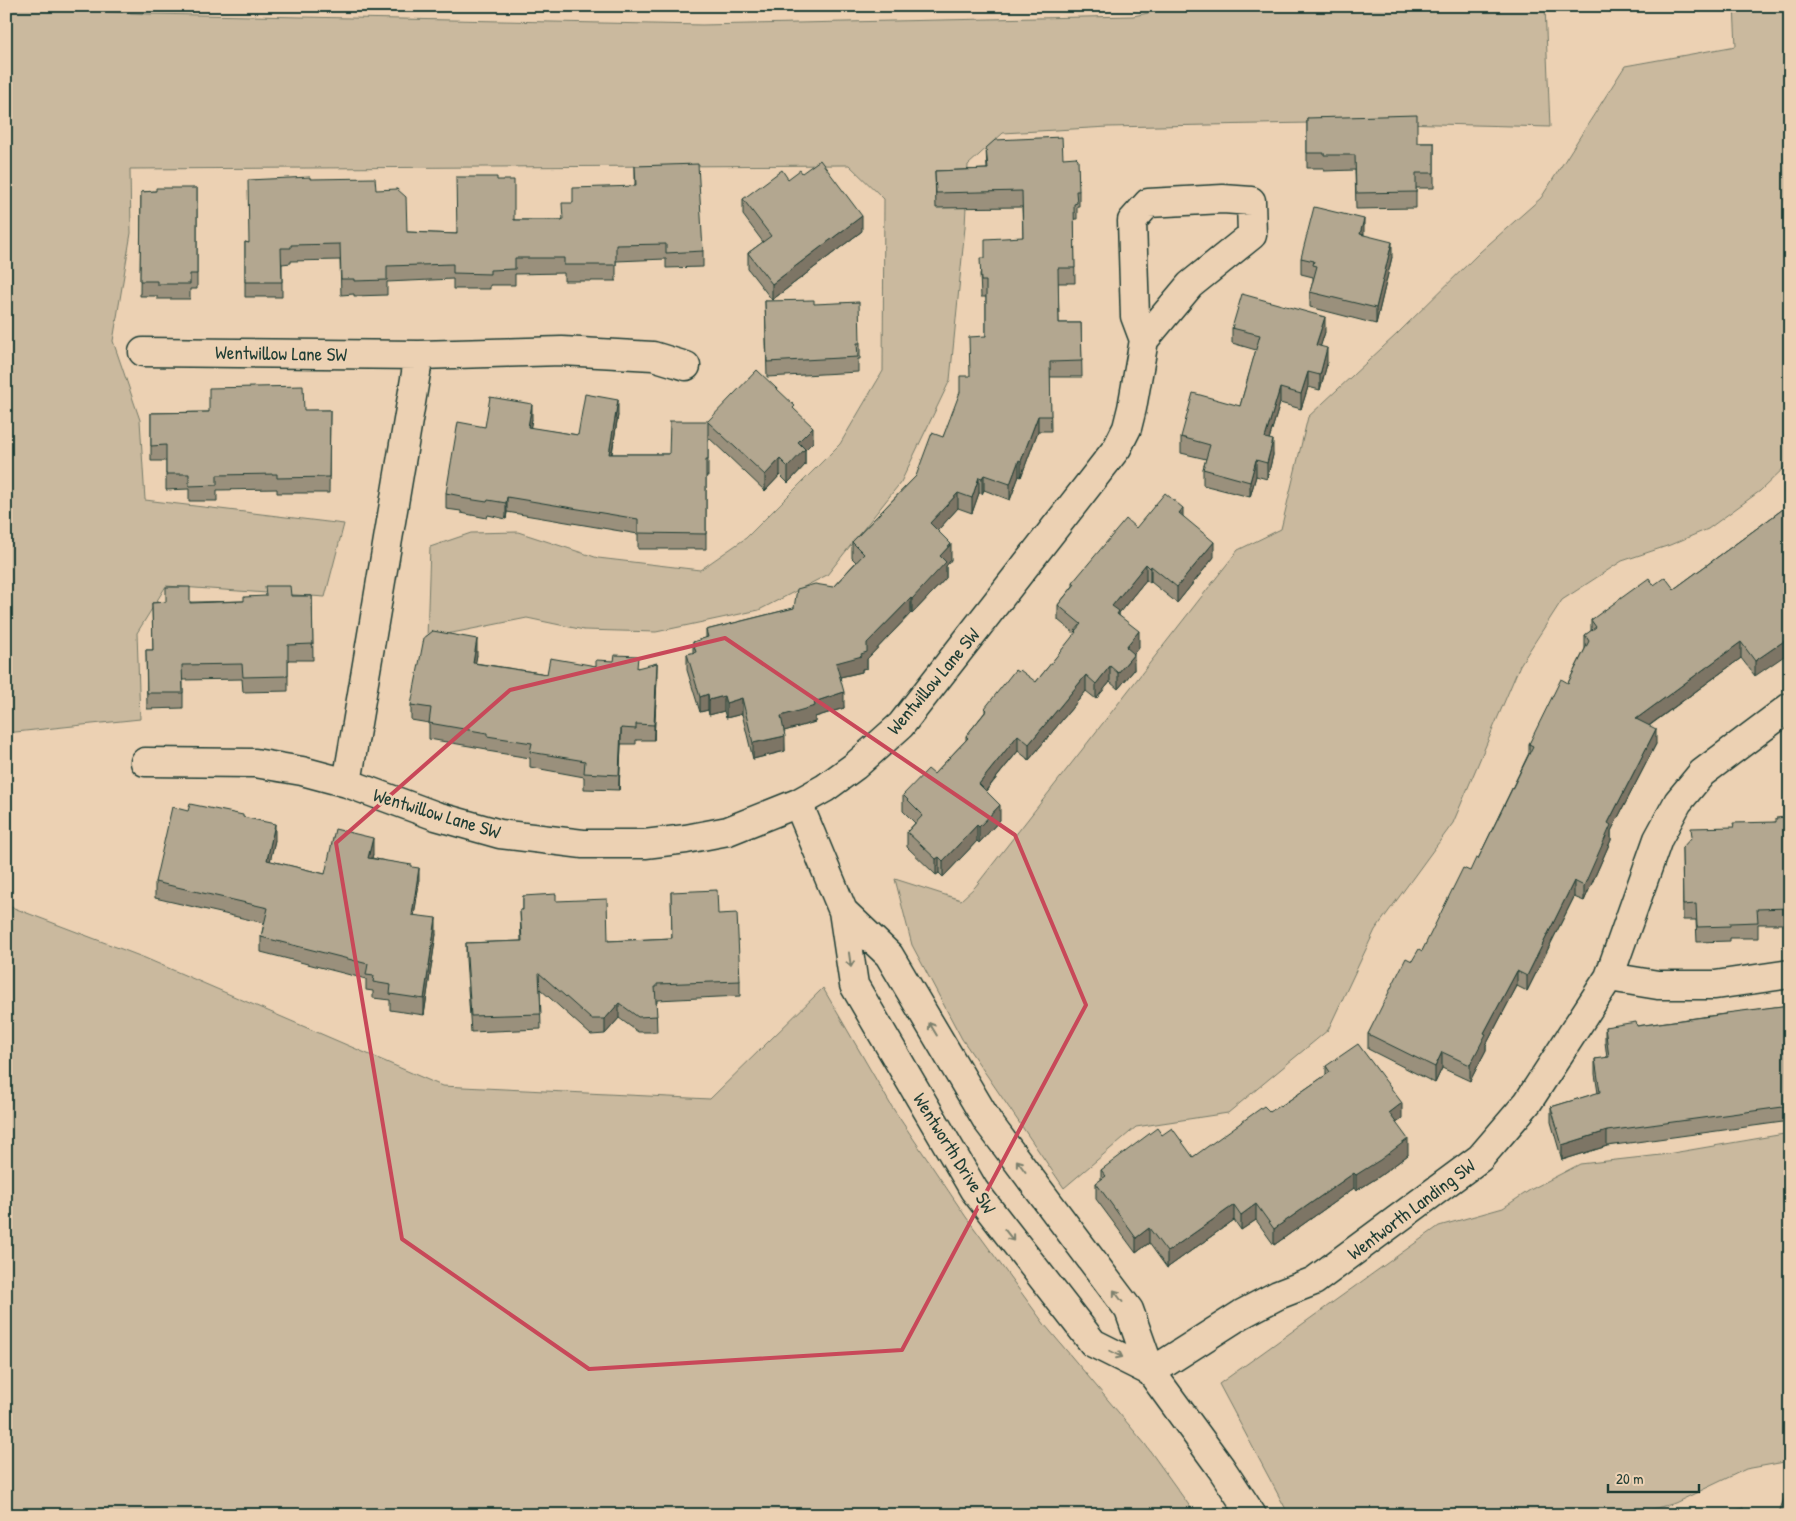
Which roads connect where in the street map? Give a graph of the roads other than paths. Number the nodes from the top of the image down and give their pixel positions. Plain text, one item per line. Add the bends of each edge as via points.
1 (1144, 340) junction
2 (143, 352) dead end
3 (419, 355) junction
4 (686, 366) dead end
5 (1790, 707) edge
6 (145, 762) dead end
7 (348, 783) junction
8 (798, 803) junction
9 (843, 911) junction
10 (1790, 974) edge
11 (1609, 977) junction
12 (1151, 1372) junction
13 (1252, 1515) edge

1 - 1 street, Wentwillow Lane SW via 1190,285 1252,235 1251,202 1223,199 1148,203 1132,222 1135,316
1 - 8 street, Wentwillow Lane SW via 1127,428 1117,448 901,725 855,766
2 - 3 street, Wentwillow Lane SW
3 - 4 street, Wentwillow Lane SW via 580,352 653,356
3 - 7 street
5 - 11 street, Wentworth Landing SW via 1702,773 1678,802 1658,839
6 - 7 street, Wentwillow Lane SW via 254,763
7 - 8 street, Wentwillow Lane SW via 436,816 500,834 583,844 645,844 694,838 728,831
8 - 9 street, Wentworth Drive SW
12 -> 9 street, Wentworth Drive SW via 1129,1310 988,1122 889,955
9 -> 12 street, Wentworth Drive SW via 854,985 974,1190 1093,1343
10 - 11 street via 1715,984 1658,985
11 - 12 street, Wentworth Landing SW via 1528,1102 1480,1158 1314,1281 1242,1314
12 - 13 street, Wentworth Drive SW

